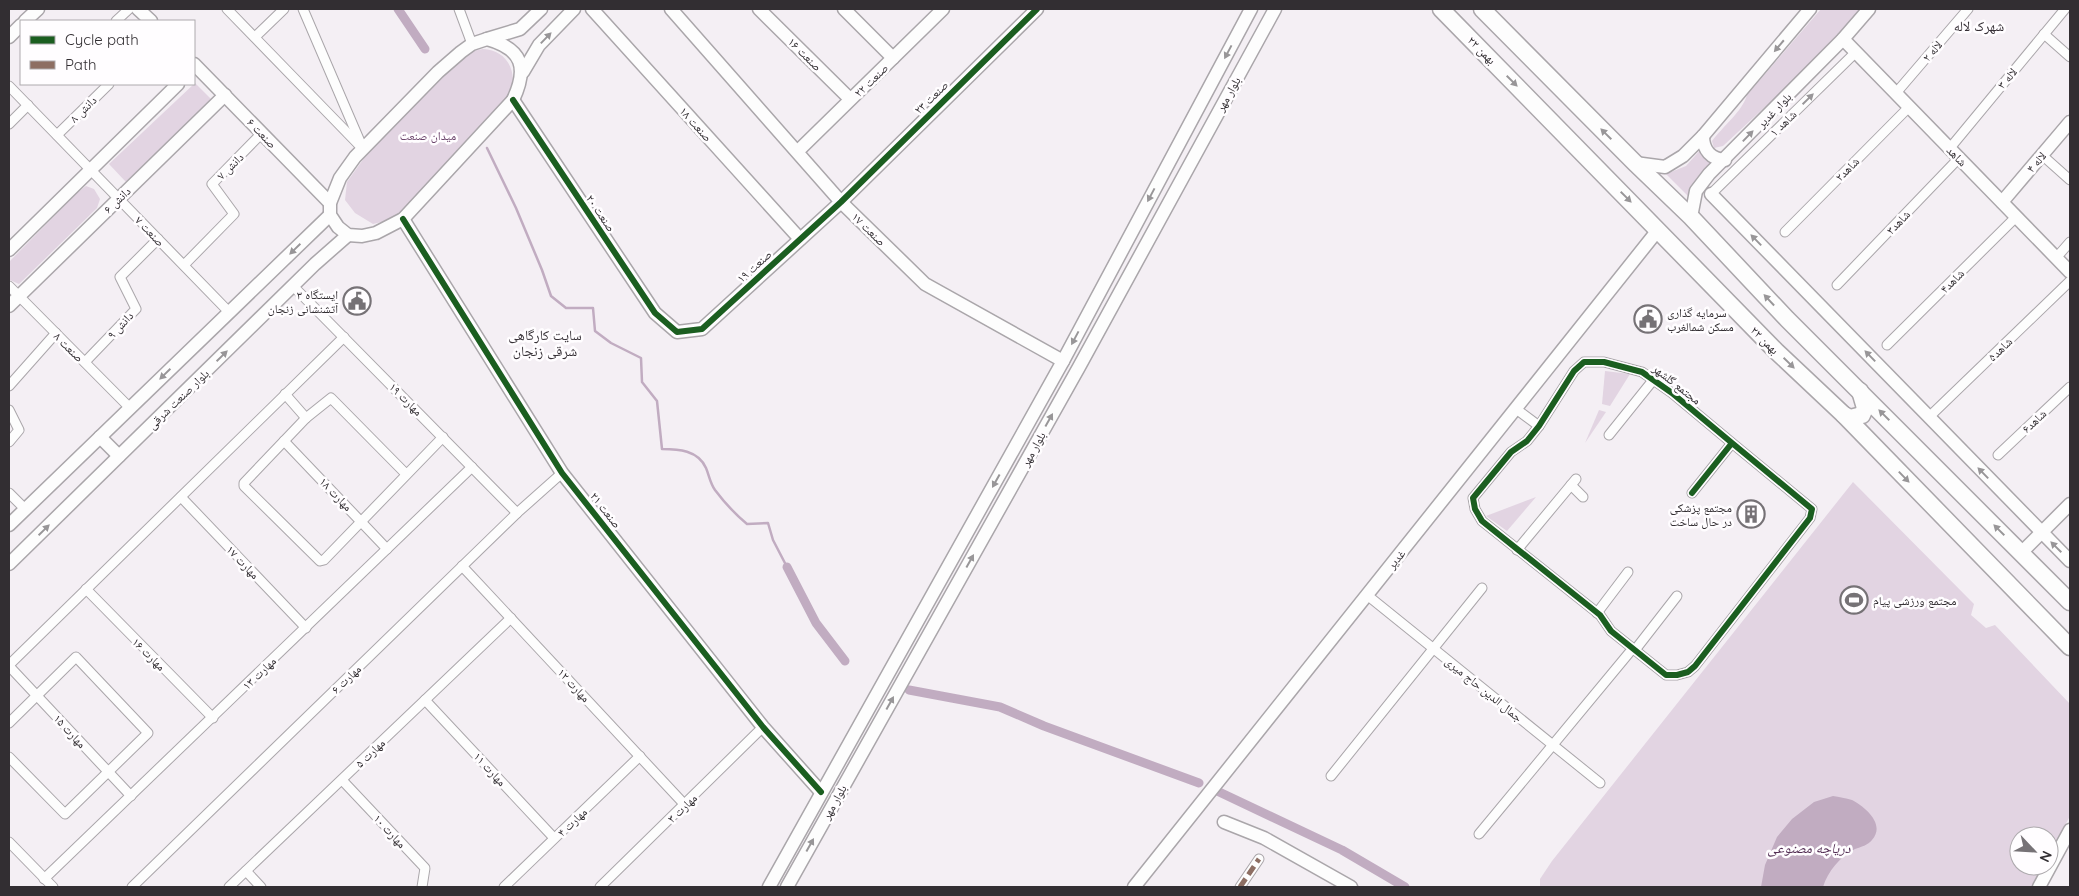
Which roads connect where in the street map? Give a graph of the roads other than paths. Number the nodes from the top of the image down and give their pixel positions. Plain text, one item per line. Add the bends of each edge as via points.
1 (38, 9) edge
2 (129, 9) edge
3 (138, 9) edge
4 (227, 9) edge
5 (284, 9) edge
6 (303, 9) edge
7 (459, 9) edge
8 (541, 9) edge
9 (574, 9) edge
10 (592, 9) edge
11 (759, 9) edge
12 (844, 9) edge
13 (942, 9) edge
14 (1037, 9) edge
15 (1251, 9) edge
16 (1275, 9) edge
17 (1441, 9) edge
18 (1482, 9) edge
19 (1810, 9) edge
20 (1869, 9) edge
21 (1968, 9) edge
22 (2065, 9) edge
23 (675, 10) edge
24 (26, 20) edge
25 (117, 20) edge
26 (149, 20) edge
27 (20, 26) edge
28 (2044, 34) junction
29 (9, 37) edge
30 (255, 37) junction
31 (487, 39) junction
32 (1843, 39) junction
33 (472, 44) junction
34 (1856, 52) junction
35 (2070, 57) edge
36 (892, 58) junction
37 (195, 67) edge
38 (523, 72) junction
39 (108, 85) edge
40 (177, 85) edge
41 (9, 86) edge
42 (1896, 93) junction
43 (225, 95) junction
44 (850, 99) junction
45 (513, 100) junction
46 (28, 105) junction
47 (1909, 107) junction
48 (2070, 122) edge
49 (9, 124) edge
50 (262, 133) junction
51 (57, 135) junction
52 (1703, 136) junction
53 (1950, 148) junction
54 (364, 149) junction
55 (798, 151) junction
56 (2042, 155) junction
57 (1960, 158) junction
58 (1725, 160) junction
59 (1635, 163) junction
60 (91, 170) junction
61 (2070, 180) edge
62 (1711, 194) joint
63 (118, 198) junction
64 (841, 202) junction
65 (2002, 202) junction
66 (330, 209) junction
67 (1691, 216) junction
68 (2016, 217) junction
69 (403, 219) junction
70 (1658, 230) junction
71 (1785, 232) dead end
72 (348, 235) junction
73 (158, 239) junction
74 (800, 239) junction
75 (2070, 242) edge
76 (9, 250) edge
77 (2056, 258) junction
78 (184, 265) junction
79 (2070, 272) edge
80 (2070, 281) edge
81 (1837, 285) dead end
82 (9, 286) edge
83 (294, 286) junction
84 (19, 296) junction
85 (9, 306) edge
86 (229, 312) junction
87 (677, 332) joint
88 (56, 333) junction
89 (344, 337) junction
90 (1887, 344) dead end
91 (1063, 361) junction
92 (85, 362) junction
93 (1654, 379) junction
94 (9, 386) edge
95 (2070, 387) edge
96 (1860, 390) junction
97 (285, 394) junction
98 (130, 408) junction
99 (1516, 409) junction
100 (9, 410) edge
101 (1844, 415) junction
102 (1929, 417) junction
103 (306, 418) junction
104 (1539, 426) junction
105 (100, 436) junction
106 (1609, 436) dead end
107 (443, 437) junction
108 (284, 441) junction
109 (9, 442) edge
110 (1732, 443) junction
111 (1998, 455) dead end
112 (119, 456) junction
113 (472, 467) junction
114 (562, 473) junction
115 (406, 474) junction
116 (9, 493) edge
117 (1692, 493) dead end
118 (1583, 496) dead end
119 (181, 497) junction
120 (2070, 504) edge
121 (25, 509) junction
122 (517, 512) junction
123 (361, 520) junction
124 (9, 525) edge
125 (2042, 532) junction
126 (387, 549) junction
127 (1518, 550) junction
128 (2021, 553) junction
129 (2070, 561) edge
130 (9, 564) edge
131 (462, 566) junction
132 (1628, 572) dead end
133 (1482, 588) dead end
134 (86, 590) junction
135 (1367, 595) junction
136 (1677, 596) dead end
137 (2070, 602) edge
138 (1597, 613) junction
139 (511, 618) junction
140 (306, 628) junction
141 (2070, 647) edge
142 (1433, 648) junction
143 (1632, 652) junction
144 (899, 654) junction
145 (913, 662) junction
146 (9, 666) edge
147 (36, 695) junction
148 (425, 700) junction
149 (213, 718) junction
150 (9, 723) edge
151 (763, 727) junction
152 (1553, 744) junction
153 (640, 756) junction
154 (9, 757) edge
155 (109, 773) junction
156 (1330, 776) dead end
157 (342, 780) junction
158 (1600, 783) dead end
159 (821, 792) junction
160 (132, 796) junction
161 (685, 804) junction
162 (1224, 822) dead end
163 (2070, 830) edge
164 (1479, 834) dead end
165 (554, 838) junction
166 (9, 842) edge
167 (1259, 859) dead end
168 (246, 871) junction
169 (44, 878) junction
170 (53, 887) edge
171 (132, 887) edge
172 (229, 887) edge
173 (261, 887) edge
174 (422, 887) edge
175 (504, 887) edge
176 (600, 887) edge
177 (769, 887) edge
178 (787, 887) edge
179 (1134, 887) edge
180 (1240, 887) edge
181 (1351, 887) edge
182 (2039, 887) edge

1 - 24 main road
2 - 25 street
3 - 26 main road
4 - 30 street
5 - 30 street
6 - 54 street
7 - 33 street
8 - 31 main road via 520,29
38 -> 9 main road via 539,45
10 - 74 main road, صنعت ۱۸
11 - 44 main road, صنعت ۱۶
12 - 36 main road
13 - 36 main road, صنعت ۲۲
14 - 64 main road, صنعت ۲۳
15 -> 91 main road, بلوار مهر
145 -> 16 main road, بلوار مهر
17 -> 70 highway, ۲۲ بهمن
59 -> 18 highway
19 -> 52 main road
20 - 32 main road, بلوار غدیر
21 - 42 street, لاله ۲
22 - 28 street, لاله ۳
23 - 55 main road, صنعت ۱۷
27 - 29 main road
28 - 35 street
28 - 53 street, لاله ۳
30 - 54 street
31 - 33 main road
31 - 38 main road via 511,50
32 - 34 main road, شاهد
58 -> 32 main road, بلوار غدیر
33 - 54 main road via 438,72
34 - 42 main road, شاهد
62 -> 34 street, شاهد ۱
36 - 44 main road, صنعت ۲۲
37 - 43 main road, صنعت ۶
38 - 45 main road
39 - 51 street, دانش ۸
40 - 60 main road
41 - 46 street, صنعت ۷
42 - 47 main road, شاهد
43 - 50 main road, صنعت ۶
43 - 63 main road, دانش ۶
44 - 55 main road, صنعت ۲۲
45 - 69 main road
45 - 87 main road, صنعت ۲۰ via 654,313
46 - 49 street
46 - 51 street, صنعت ۷
47 - 53 main road, شاهد
47 - 71 street, شاهد۲
48 - 56 main road, لاله ۴
50 - 66 main road, صنعت ۶
50 - 78 street, دانش ۷ via 212,184 234,214
51 - 60 street, صنعت ۷
52 - 58 main road via 1708,153
52 - 59 main road via 1683,156 1665,166
53 - 57 main road, شاهد
54 - 66 main road via 340,178
55 - 64 main road, صنعت ۱۷
56 - 61 street
56 - 65 main road, لاله ۴
57 - 65 main road, شاهد
57 - 81 street, شاهد۳
58 - 67 main road, بلوار غدیر via 1696,191
59 - 67 highway
60 - 63 street, صنعت ۷
60 - 76 main road
102 -> 62 main road
63 - 73 street, صنعت ۷
63 - 84 main road, دانش ۶
64 - 74 main road, صنعت ۱۹
64 - 91 main road, صنعت ۱۷ via 925,284
65 - 68 main road, شاهد
66 - 72 main road via 338,228
66 -> 86 main road
96 -> 67 highway via 1787,319
68 - 77 main road, شاهد
68 - 90 street, شاهد۴
69 - 72 main road via 376,233
69 - 114 main road, صنعت ۲۱
70 - 99 main road, غدیر
70 -> 101 highway, ۲۲ بهمن via 1776,351
72 - 83 main road, بلوار صنعت شرقی
73 - 78 street, صنعت ۷
73 - 92 street, دانش ۹ via 120,277 136,309
74 - 87 main road, صنعت ۱۹ via 702,329
75 - 77 street
77 - 79 main road, شاهد
78 - 86 street, صنعت ۷
80 - 102 street, شاهد۵
82 - 84 street, صنعت ۸
83 - 89 street, مهارت ۱۹
112 -> 83 main road, بلوار صنعت شرقی
84 - 85 main road, دانش ۶
84 - 88 street, صنعت ۸
86 -> 98 main road
88 - 92 street, صنعت ۸
88 - 94 street
89 - 97 street
89 - 107 street, مهارت ۱۹
91 -> 144 main road, بلوار مهر
92 - 98 street, صنعت ۸
93 - 104 street, مجتمع گلشهر via 1642,372 1604,362 1584,362 1574,371
93 - 106 street
93 - 110 street, مجتمع گلشهر
95 - 111 street, شاهد۶
96 - 101 highway via 1865,408 1862,415 1850,418
128 -> 96 highway
97 - 103 street
97 - 119 street
98 - 105 main road
99 - 104 street
99 - 135 main road, غدیر
100 - 109 street via 20,430
101 -> 141 highway, ۲۲ بهمن
125 -> 102 main road
103 - 108 street
103 - 115 street via 331,398
104 - 127 street via 1527,441 1511,452 1473,498 1475,510 1482,521
105 - 112 main road
105 - 121 main road
107 - 113 street, مهارت ۱۹
107 - 115 street
108 - 123 street, مهارت ۱۸
108 - 123 street via 244,483 246,489 320,561
110 - 117 street
110 - 143 street, مجتمع گلشهر via 1812,509 1810,518 1688,672 1666,674
130 -> 112 main road, بلوار صنعت شرقی
113 - 122 street, مهارت ۱۹
113 - 126 street, مهارت ۱۳
114 - 122 street, مهارت ۶
114 - 151 main road, صنعت ۲۱
115 - 123 street
116 - 121 street
118 - 127 street via 1573,482
119 - 134 street
119 - 140 street, مهارت ۱۷
120 - 125 main road
121 - 124 main road
122 - 131 street, مهارت ۶
123 - 126 street, مهارت ۱۸
125 - 128 main road
129 -> 125 main road
126 - 140 street, مهارت ۱۳
127 - 138 street
128 - 137 highway
131 - 139 street, مهارت ۱۲
131 - 171 street, مهارت ۶
132 - 138 street
133 - 142 street
134 - 146 street
134 - 149 street, مهارت ۱۶
135 - 142 street, جمال الدین حاج میری
135 - 179 main road, غدیر
136 - 143 street
138 - 143 street
139 - 148 street, مهارت ۵
139 - 153 street, مهارت ۱۲
140 - 149 street, مهارت ۱۳
142 - 152 street, جمال الدین حاج میری
142 - 156 street
143 - 152 street
144 - 145 main road
144 - 159 main road, بلوار مهر
178 -> 145 main road, بلوار مهر
146 - 147 street, مهارت ۱۵
147 - 150 street
147 - 155 street, مهارت ۱۵
147 - 155 street via 76,657 146,729 146,736
148 - 157 street, مهارت ۵
148 - 165 street, مهارت ۱۱
149 - 160 street, مهارت ۱۳
151 - 159 main road, صنعت ۲۱
151 - 161 street, مهارت ۳
152 - 158 street, جمال الدین حاج میری
152 - 164 street
153 - 161 street, مهارت ۱۲
153 - 165 street, مهارت ۴
154 - 155 street via 65,814
155 - 160 street, مهارت ۱۵
157 - 168 street, مهارت ۵
157 - 174 street, مهارت ۱۰ via 425,868
159 - 177 main road, بلوار مهر
160 - 169 street, مهارت ۱۳
161 - 176 street, مهارت ۳
162 - 181 main road via 1264,838
163 - 182 main road
165 - 175 street, مهارت ۴
166 - 169 street
167 - 180 street
168 - 172 street, مهارت ۵
168 - 173 street
169 - 170 street

